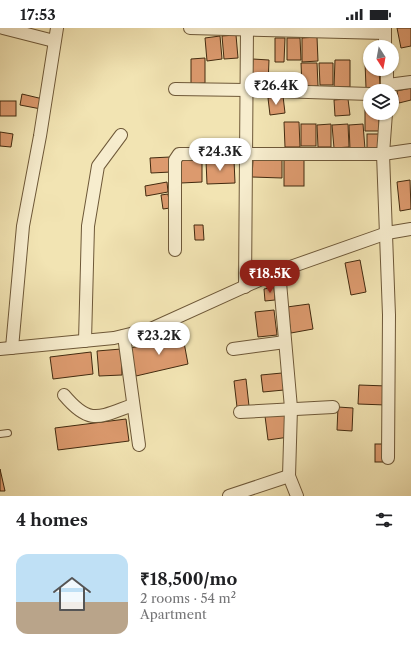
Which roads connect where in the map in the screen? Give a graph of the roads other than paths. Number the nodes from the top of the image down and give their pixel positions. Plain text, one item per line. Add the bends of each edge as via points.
1 (3, 28) edge
2 (57, 28) edge
3 (190, 28) edge
4 (247, 28) edge
5 (385, 31) edge
6 (54, 41) junction
7 (411, 82) edge
8 (399, 85) edge
9 (175, 89) dead end
10 (246, 90) junction
11 (363, 94) edge
12 (385, 120) edge
13 (121, 135) dead end
14 (411, 150) edge
15 (245, 154) junction
16 (383, 154) junction
17 (411, 229) edge
18 (387, 233) junction
19 (175, 250) dead end
20 (279, 270) junction
21 (245, 287) junction
22 (124, 336) junction
23 (85, 341) junction
24 (285, 342) junction
25 (12, 348) junction
26 (0, 349) edge
27 (233, 349) dead end
28 (64, 396) dead end
29 (133, 405) junction
30 (333, 407) dead end
31 (291, 408) junction
32 (240, 412) dead end
33 (8, 433) dead end
34 (0, 434) edge
35 (139, 445) dead end
36 (388, 458) dead end
37 (289, 476) junction
38 (229, 496) edge
39 (297, 496) edge

1 - 6 street
2 - 6 street
3 - 4 street
4 - 5 street
4 - 10 street
6 - 25 street via 23,226
7 - 8 street
9 - 10 street
10 - 11 street
10 - 15 street
12 - 16 street
13 - 23 street via 98,166 95,181 88,226
14 - 16 street
15 - 16 street
15 - 19 street via 177,156
15 - 21 street
16 - 18 street
17 - 18 street
18 - 20 street
18 - 36 street
20 - 21 street
20 - 24 street
21 - 22 street via 151,329
22 - 23 street
22 - 29 street
23 - 25 street
24 - 27 street
24 - 31 street
25 - 26 street
28 - 29 street via 82,414 95,417
29 - 35 street
30 - 31 street
31 - 32 street
31 - 37 street
33 - 34 lane
37 - 38 street
37 - 39 street

